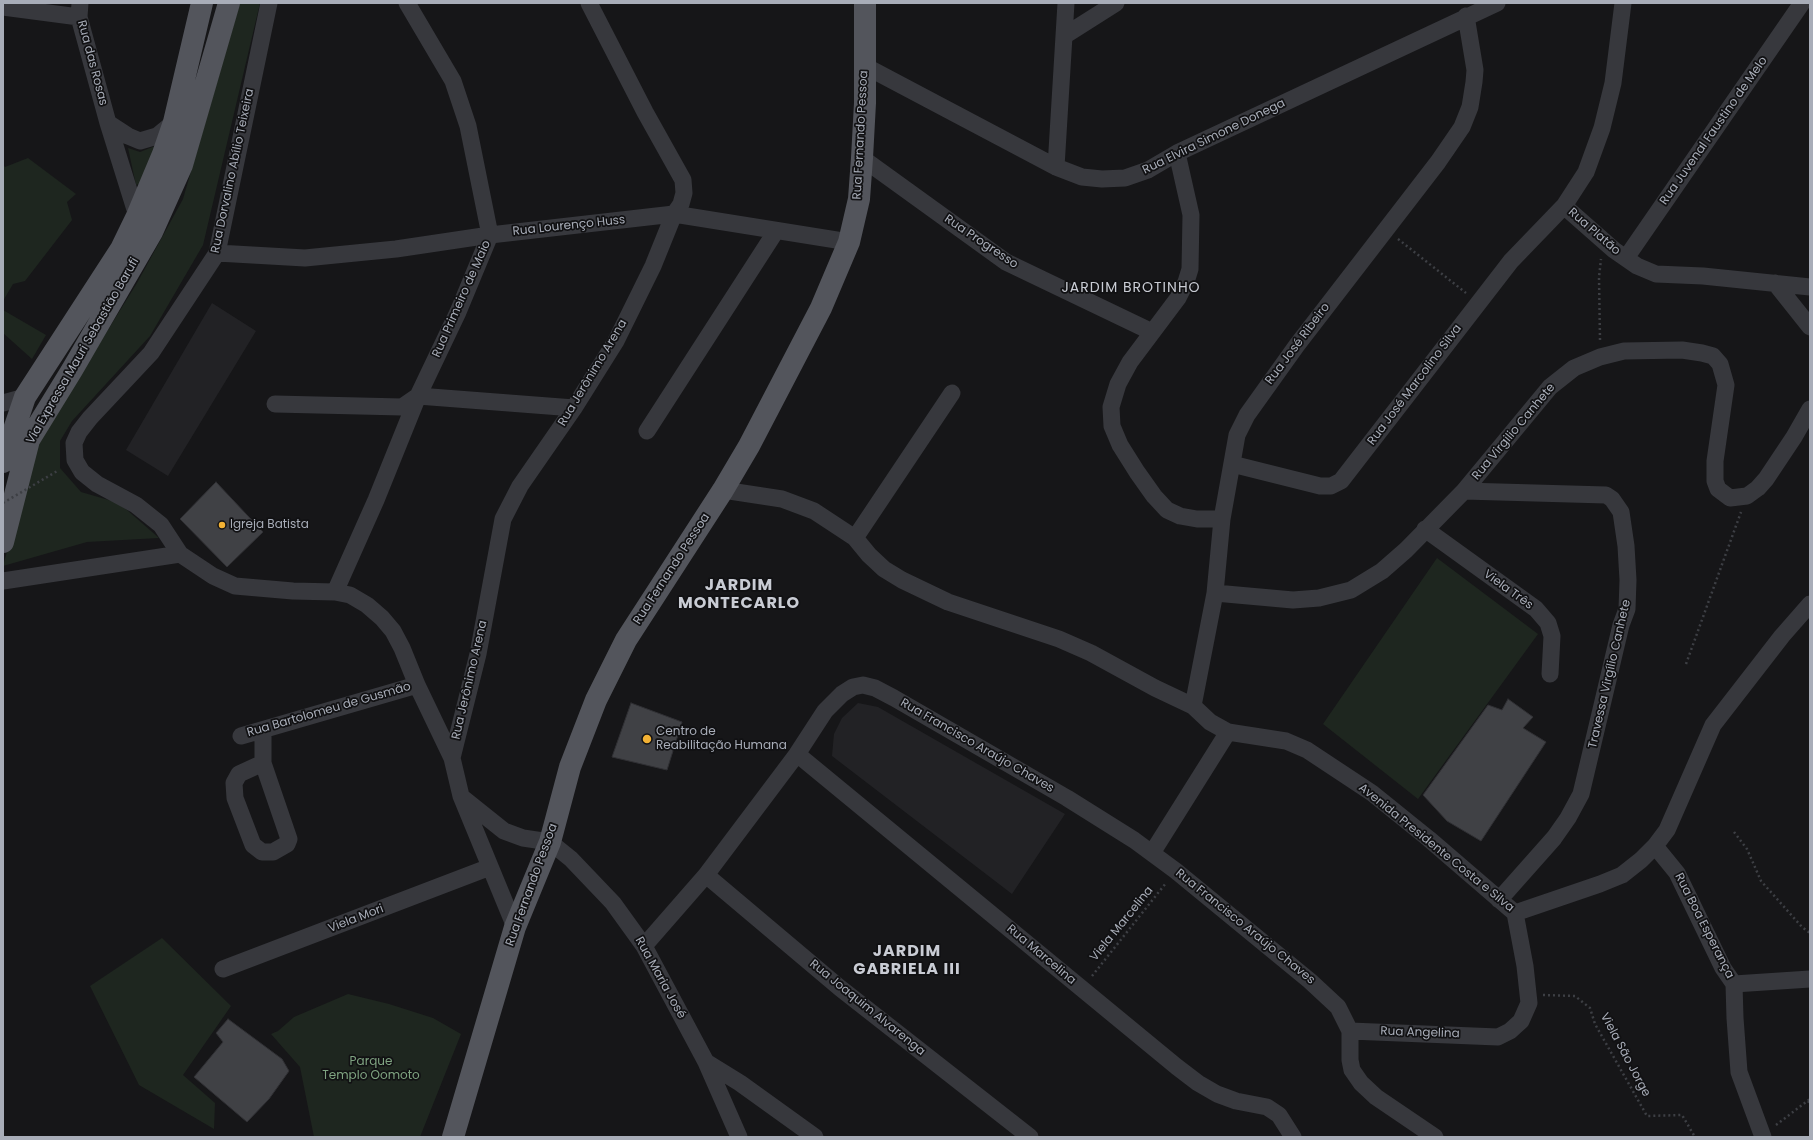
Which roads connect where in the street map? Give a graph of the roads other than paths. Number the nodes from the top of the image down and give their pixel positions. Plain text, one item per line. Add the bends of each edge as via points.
1 (202, 3) edge
2 (229, 3) edge
3 (270, 3) edge
4 (407, 3) edge
5 (589, 3) edge
6 (865, 3) edge
7 (1066, 3) edge
8 (1116, 3) edge
9 (1497, 3) edge
10 (1623, 3) edge
11 (1802, 3) edge
12 (3, 7) edge
13 (79, 10) edge
14 (1466, 16) junction
15 (1064, 36) junction
16 (864, 66) junction
17 (174, 122) junction
18 (108, 123) junction
19 (1177, 153) junction
20 (862, 158) junction
21 (1056, 167) junction
22 (1564, 206) junction
23 (674, 214) junction
24 (137, 216) junction
25 (776, 231) junction
26 (152, 232) junction
27 (490, 235) junction
28 (849, 242) junction
29 (217, 253) junction
30 (1626, 258) junction
31 (1775, 283) junction
32 (1810, 288) edge
33 (1810, 327) edge
34 (1152, 332) junction
35 (952, 393) dead end
36 (418, 396) junction
37 (25, 397) junction
38 (3, 402) edge
39 (275, 404) dead end
40 (574, 408) junction
41 (1810, 409) edge
42 (646, 431) dead end
43 (3, 462) edge
44 (1232, 464) junction
45 (723, 490) junction
46 (1464, 491) junction
47 (1222, 519) junction
48 (1425, 529) junction
49 (855, 538) junction
50 (3, 542) edge
51 (180, 554) junction
52 (3, 581) edge
53 (335, 592) junction
54 (1216, 593) junction
55 (1810, 604) edge
56 (1550, 674) dead end
57 (417, 685) junction
58 (1193, 706) junction
59 (263, 730) junction
60 (1228, 732) junction
61 (241, 736) dead end
62 (797, 754) junction
63 (452, 758) junction
64 (263, 763) junction
65 (461, 796) junction
66 (550, 842) junction
67 (1656, 846) junction
68 (1152, 853) junction
69 (490, 867) junction
70 (706, 875) junction
71 (1499, 900) junction
72 (1514, 914) junction
73 (515, 927) junction
74 (644, 946) junction
75 (223, 969) dead end
76 (1810, 979) edge
77 (1734, 984) junction
78 (1350, 1031) junction
79 (706, 1062) junction
80 (1763, 1136) edge
81 (453, 1137) edge
82 (739, 1137) edge
83 (815, 1137) edge
84 (1030, 1137) edge
85 (1293, 1137) edge
86 (1435, 1137) edge

1 - 17 main road, Via Expressa Mauri Sebastião Barufi
2 - 26 main road, Via Expressa Mauri Sebastião Barufi via 182,165
3 - 29 street, Rua Dorvalino Abílio Teixeira
4 - 27 street, Rua Primeiro de Maio via 453,81 468,126
5 - 23 street, Rua Jerônimo Arena via 683,180 684,193 681,204
6 - 16 main road, Rua Fernando Pessoa
7 - 15 street
8 - 15 street
9 - 14 street, Rua Elvira Simone Donega
10 - 22 street, Rua Platão via 1613,83 1602,128 1586,172
11 - 30 street, Rua Juvenal Faustino de Melo
12 - 13 street
13 - 18 street, Rua das Rosas
14 - 19 street, Rua Elvira Simone Donega
14 - 44 street, Rua José Ribeiro via 1475,70 1470,107 1462,127 1246,415 1237,435
15 - 21 street
16 - 20 main road, Rua Fernando Pessoa
16 - 21 street, Rua Elvira Simone Donega
17 - 18 street via 157,136 140,141
17 - 24 main road, Via Expressa Mauri Sebastião Barufi
18 - 24 street, Rua das Rosas
19 - 21 street, Rua Elvira Simone Donega via 1148,170 1125,178 1082,177
19 - 34 street via 1191,215 1190,269 1178,298
20 - 28 main road, Rua Fernando Pessoa via 859,199
20 - 34 street, Rua Progresso via 1006,262
22 - 30 street, Rua Platão
22 - 44 street, Rua José Marcolino Silva via 1510,261 1341,481 1331,486 1320,486
23 - 25 street, Rua Lourenço Huss
23 - 27 street, Rua Lourenço Huss
23 - 40 street, Rua Jerônimo Arena via 653,266 616,341
24 - 26 street
24 - 37 main road, Via Expressa Mauri Sebastião Barufi via 117,255
25 - 28 street, Rua Lourenço Huss
25 - 42 street
26 - 50 main road, Via Expressa Mauri Sebastião Barufi via 29,440
27 - 29 street, Rua Lourenço Huss via 396,249 305,258
27 - 36 street, Rua Primeiro de Maio via 458,312
28 - 45 main road, Rua Fernando Pessoa via 821,308 749,446
29 - 51 street, Rua Dorvalino Abílio Teixeira via 151,353 90,418 74,443 75,460 82,472 97,484 136,505 161,525
30 - 31 street, Rua Platão via 1656,274
31 - 32 street, Rua Platão
31 - 33 street
34 - 47 street via 1118,384 1112,407 1112,426 1120,445 1137,472 1167,510 1180,516 1197,519
35 - 49 street
36 - 39 street via 402,407
36 - 40 street
36 - 53 street, Rua Primeiro de Maio
37 - 38 street
37 - 43 main road, Via Expressa Mauri Sebastião Barufi
40 - 63 street, Rua Jerônimo Arena via 520,486 503,519 478,654
41 - 46 street, Rua Virgilio Canhete via 1794,437 1758,488 1747,496 1730,498 1718,489 1715,481 1715,461 1726,385 1720,364 1713,356 1689,351 1624,351 1600,357 1574,368 1550,387
44 - 47 street, Rua José Ribeiro
45 - 49 street, Avenida Presidente Costa e Silva via 782,499 797,504 814,511
45 - 66 main road, Rua Fernando Pessoa via 626,640 596,700 570,767
46 - 48 street, Rua Virgilio Canhete
46 - 71 street, Travessa Virgílio Canhete via 1606,495 1617,505 1623,518 1628,596 1581,794 1554,838
47 - 54 street, Rua José Ribeiro
48 - 54 street, Rua Virgilio Canhete via 1382,571 1351,590 1319,598 1293,600
48 - 56 street, Viela Três via 1536,609 1544,618 1552,636
49 - 58 street, Avenida Presidente Costa e Silva via 868,555 902,580 948,602 1052,636 1091,653
51 - 52 street
51 - 53 street, Rua Bartolomeu de Gusmão via 213,576 235,586
53 - 57 street, Rua Bartolomeu de Gusmão via 350,595 382,618 402,648
54 - 58 street, Rua José Ribeiro
55 - 67 street, Avenida Presidente Costa e Silva via 1713,725 1667,830
57 - 59 street, Rua Bartolomeu de Gusmão
57 - 63 street, Rua Bartolomeu de Gusmão
58 - 60 street, Avenida Presidente Costa e Silva via 1210,722
59 - 61 street, Rua Bartolomeu de Gusmão
59 - 64 street
60 - 68 street
60 - 71 street, Avenida Presidente Costa e Silva via 1286,741 1307,750 1372,793
62 - 68 street, Rua Francisco Araújo Chaves via 825,711 842,694 863,685 875,688 1067,798
62 - 70 street, Rua Francisco Araújo Chaves
62 - 85 street, Rua Marcelina via 1198,1083 1236,1101 1267,1107 1279,1115
63 - 65 street, Rua Bartolomeu de Gusmão
64 - 64 street via 289,839 287,844 273,852 262,852 253,845 234,798 234,783 239,774
65 - 66 street via 504,831 523,838
65 - 69 street, Rua Bartolomeu de Gusmão
66 - 73 main road, Rua Fernando Pessoa
66 - 74 street, Rua Maria José via 571,859 613,903
67 - 72 street, Avenida Presidente Costa e Silva via 1622,875
67 - 77 street, Rua Boa Esperança via 1678,873 1723,968
68 - 78 street, Rua Francisco Araújo Chaves via 1328,997 1338,1007
69 - 73 street, Rua Bartolomeu de Gusmão
69 - 75 street, Viela Mori
70 - 74 street, Rua Francisco Araújo Chaves
70 - 84 street, Rua Joaquim Alvarenga via 840,988
71 - 72 street, Avenida Presidente Costa e Silva
72 - 78 street, Rua Angelina via 1529,1003 1521,1021 1510,1030 1498,1037
73 - 81 main road, Rua Fernando Pessoa
74 - 79 street, Rua Maria José
76 - 77 street, Rua Boa Esperança
77 - 80 street via 1739,1072
78 - 86 street via 1352,1070 1361,1083 1376,1097
79 - 82 street, Rua Maria José
79 - 83 street

